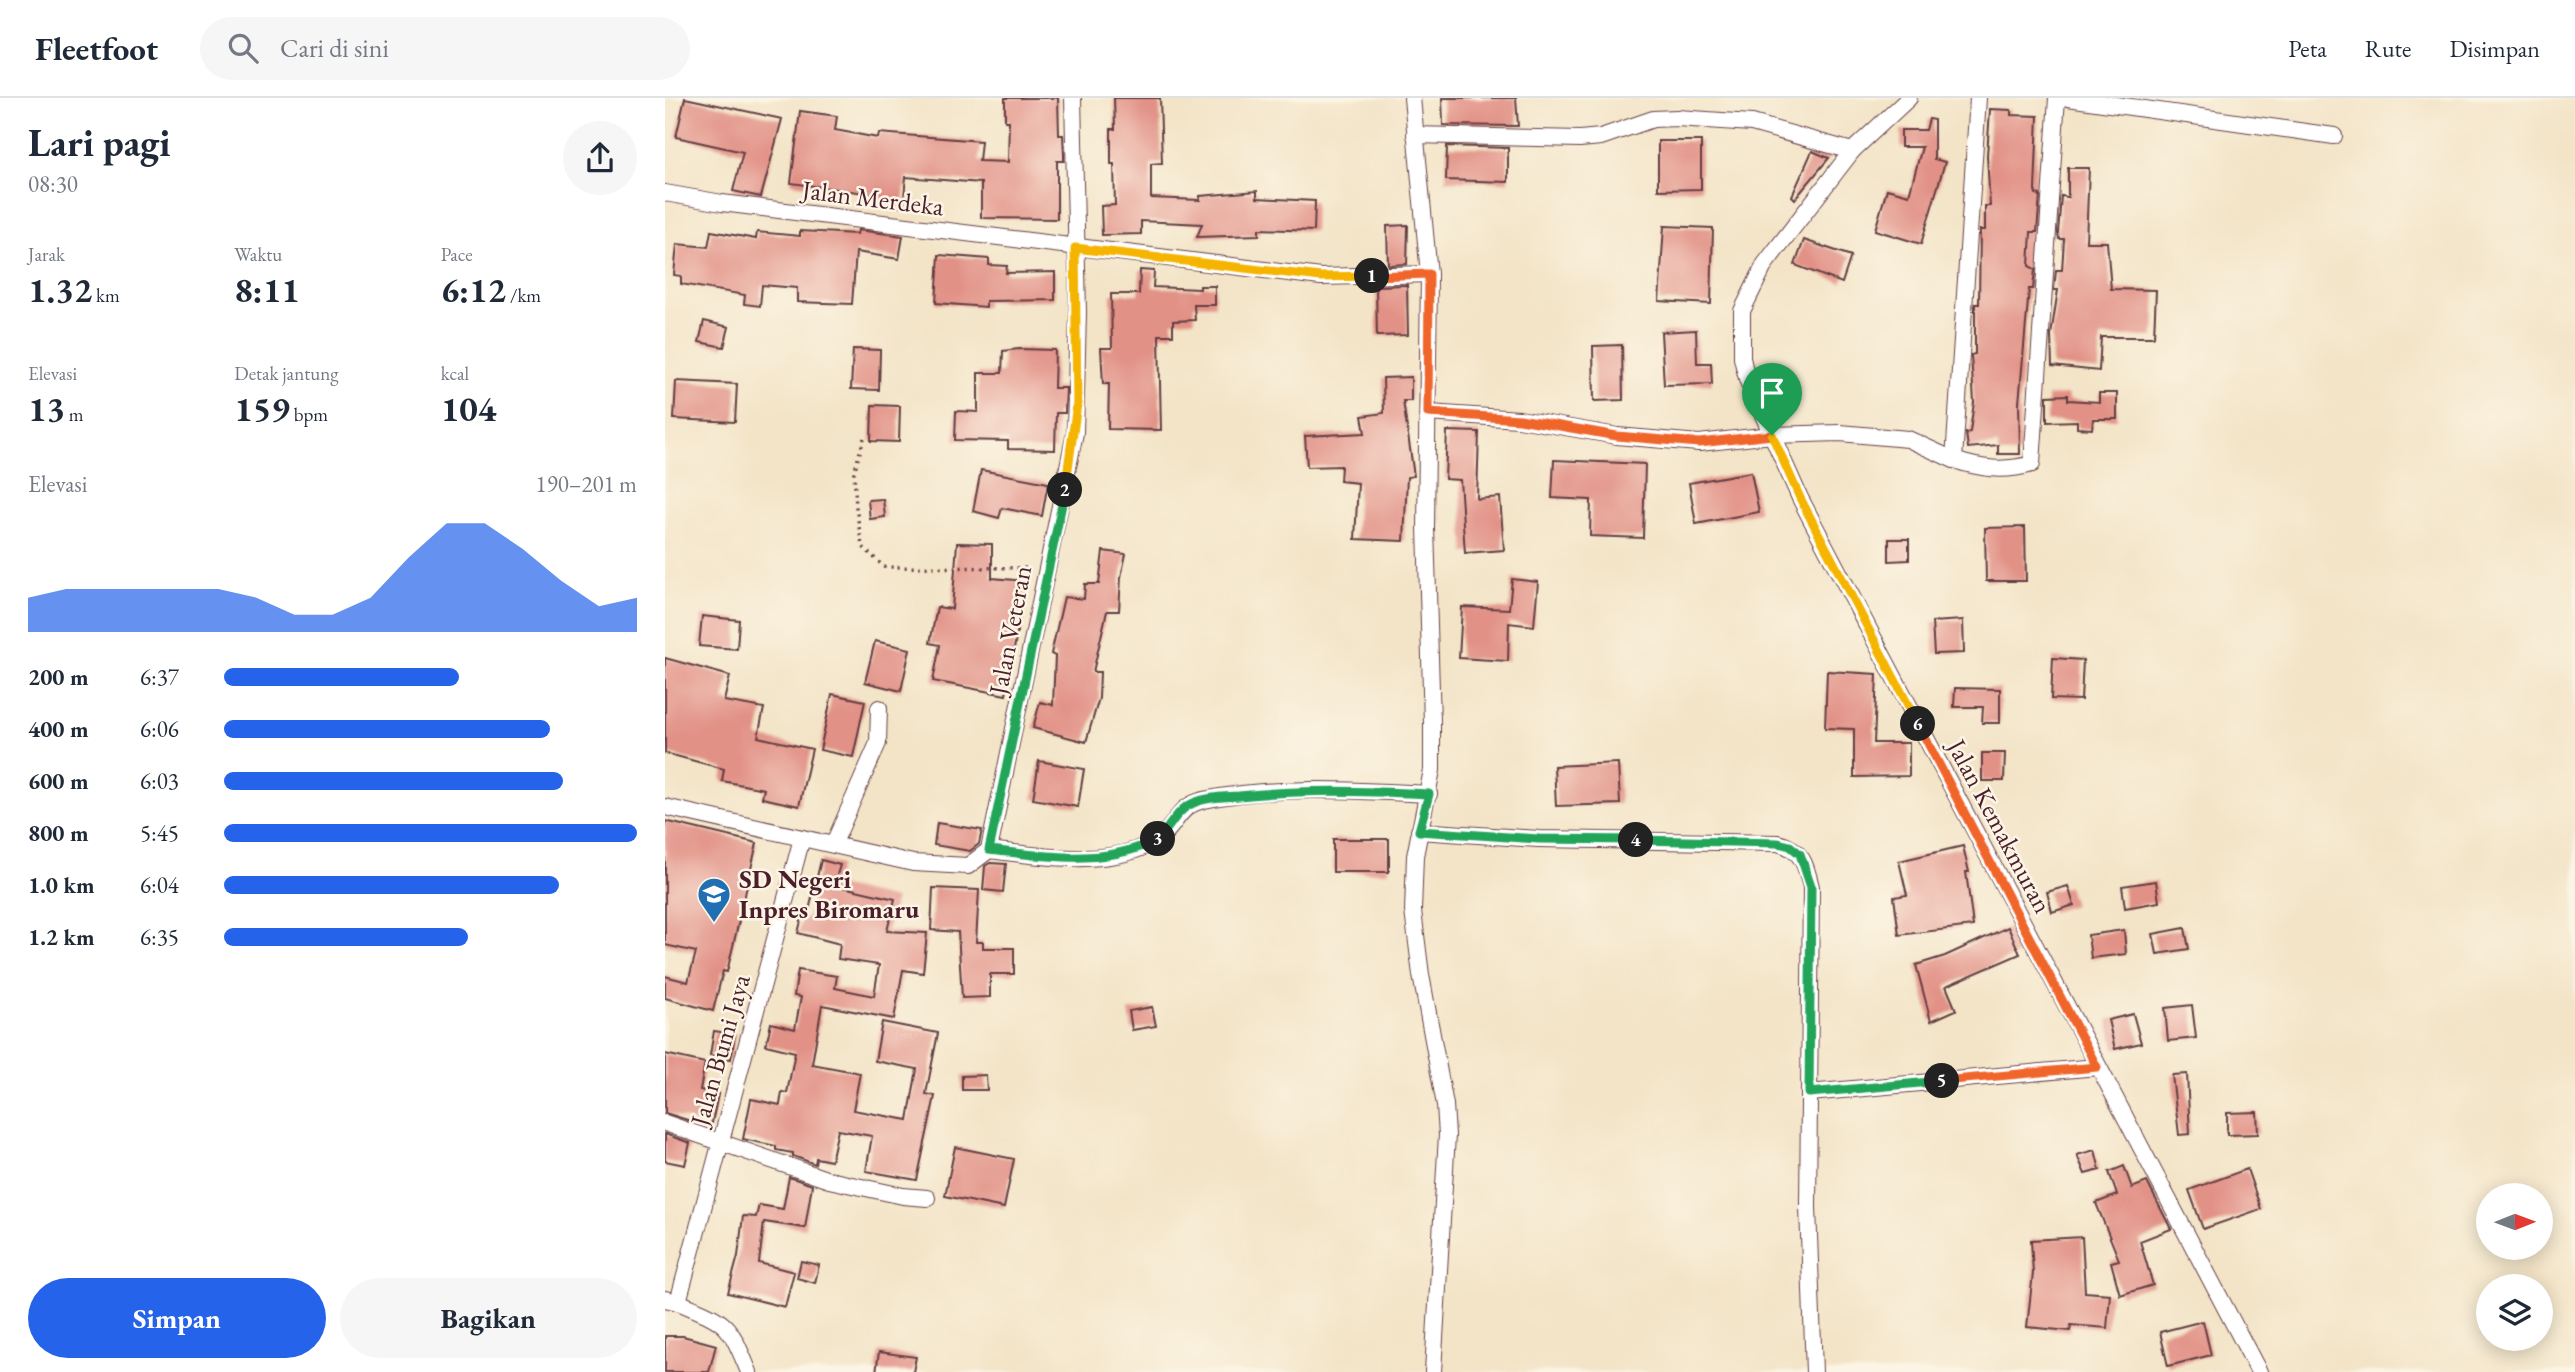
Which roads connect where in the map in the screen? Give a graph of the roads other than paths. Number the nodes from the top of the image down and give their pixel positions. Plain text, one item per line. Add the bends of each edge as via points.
1 (1073, 98) edge
2 (1412, 98) edge
3 (1909, 98) edge
4 (1978, 98) edge
5 (2057, 98) edge
6 (2069, 98) edge
7 (1415, 135) junction
8 (2334, 136) dead end
9 (1852, 151) junction
10 (665, 193) edge
11 (1075, 248) junction
12 (1429, 274) junction
13 (1428, 413) junction
14 (1772, 435) junction
15 (1954, 460) junction
16 (879, 708) dead end
17 (1429, 794) junction
18 (665, 807) edge
19 (1419, 831) junction
20 (803, 838) junction
21 (834, 843) junction
22 (989, 850) junction
23 (2097, 1067) junction
24 (1809, 1093) junction
25 (665, 1122) edge
26 (719, 1142) junction
27 (927, 1198) dead end
28 (672, 1301) edge
29 (749, 1372) edge
30 (1433, 1372) edge
31 (1814, 1372) edge
32 (2259, 1372) edge

1 - 11 street, Jalan Veteran
2 - 7 street
3 - 9 street, Jalan Kemakmuran
4 - 15 street
5 - 15 street via 2032,464 2000,470
6 - 8 street
7 - 9 street via 1601,138 1653,119 1677,118 1752,123
7 - 12 street
9 - 14 street, Jalan Kemakmuran via 1765,264 1742,311 1747,379
10 - 11 street, Jalan Merdeka
11 - 12 street, Jalan Merdeka via 1321,277
11 - 22 street, Jalan Veteran via 1075,433
12 - 13 street
13 - 14 street via 1520,419 1617,436 1699,443
13 - 17 street
14 - 15 street via 1840,433 1908,439
14 - 23 street, Jalan Kemakmuran via 1800,498
16 - 21 street via 878,743
17 - 19 street
17 - 22 street via 1287,791 1203,800 1188,805 1160,838 1105,857
18 - 20 street
19 - 24 street via 1790,846 1807,867 1811,887
19 - 30 street via 1414,924 1447,1135
20 - 21 street
20 - 26 street, Jalan Bumi Jaya
21 - 22 street via 913,863 953,866 968,866
23 - 24 street
23 - 32 street, Jalan Kemakmuran
24 - 31 street
25 - 26 street
26 - 27 street via 829,1180
26 - 28 street, Jalan Bumi Jaya
28 - 29 street via 727,1326

